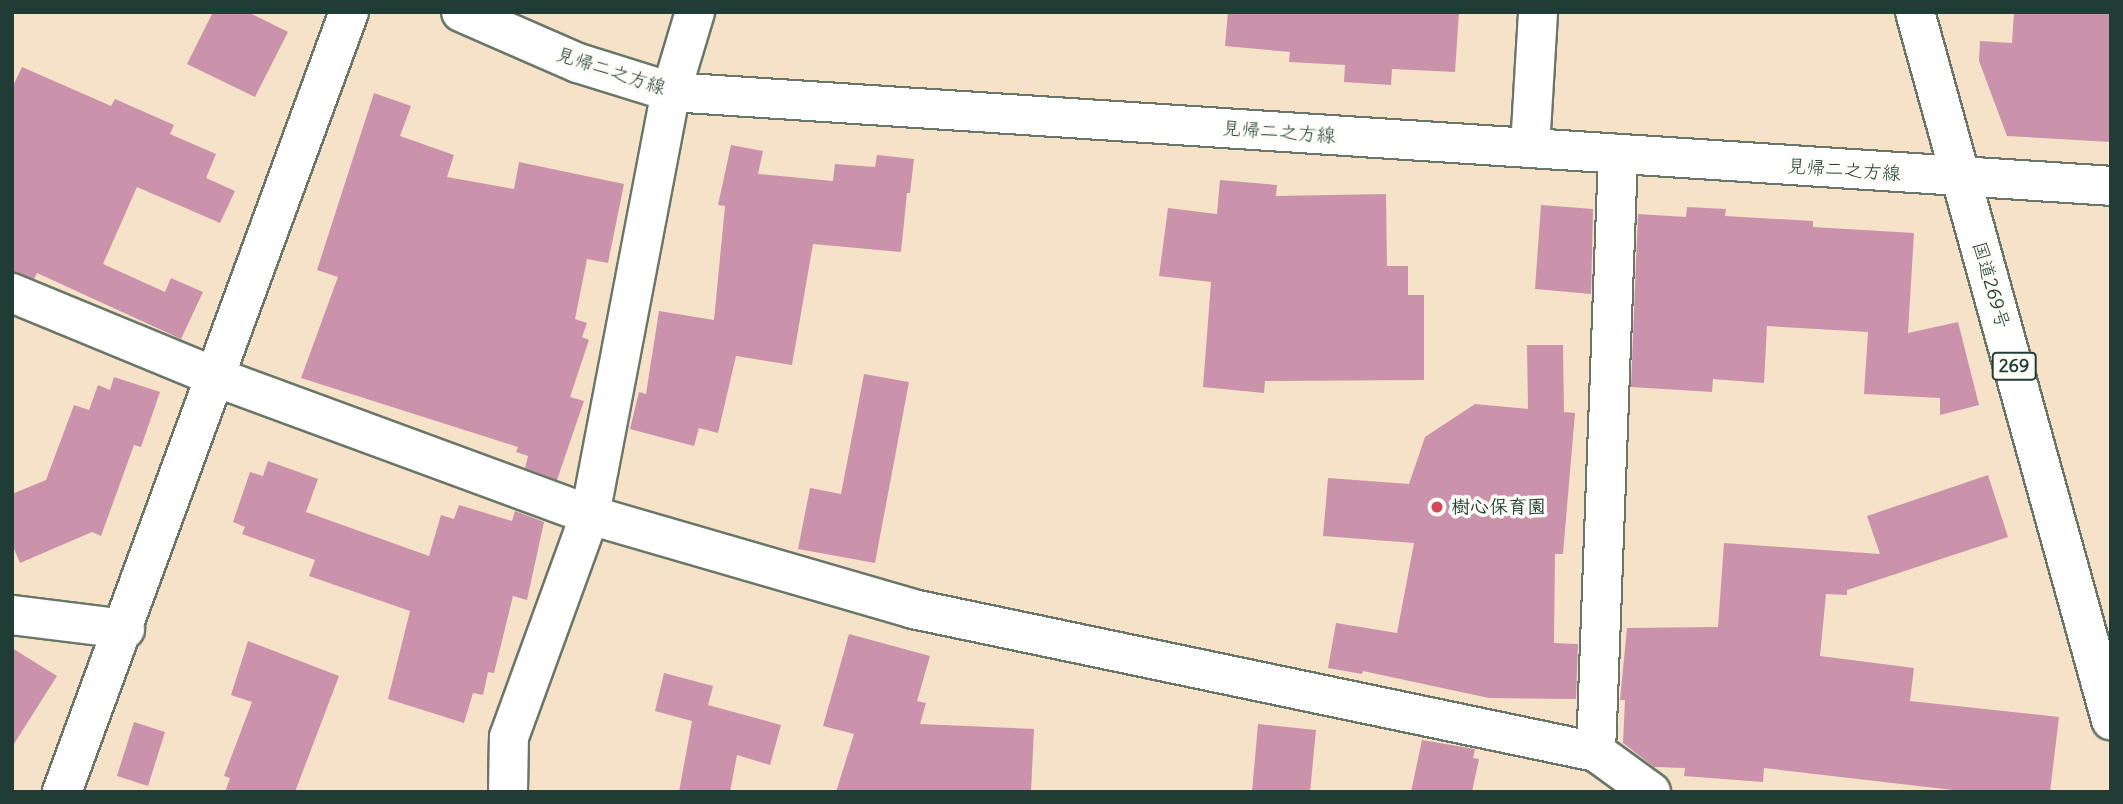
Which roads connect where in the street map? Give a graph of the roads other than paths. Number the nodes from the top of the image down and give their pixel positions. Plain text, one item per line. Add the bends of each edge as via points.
1 (349, 12) edge
2 (461, 12) edge
3 (695, 12) edge
4 (1538, 12) edge
5 (1915, 12) edge
6 (671, 92) junction
7 (1530, 148) junction
8 (1618, 154) junction
9 (1962, 179) junction
10 (2111, 186) edge
11 (12, 293) edge
12 (218, 378) junction
13 (590, 515) junction
14 (12, 615) edge
15 (125, 628) junction
16 (2111, 720) edge
17 (1596, 752) junction
18 (69, 790) edge
19 (508, 792) edge
20 (1651, 792) edge

1 - 12 main road
2 - 6 main road, 見帰二之方線 via 578,63
3 - 6 main road
4 - 7 main road
5 - 9 main road, 国道269号 / 269
6 - 7 main road, 見帰二之方線
6 - 13 main road
7 - 8 main road, 見帰二之方線
8 - 9 main road, 見帰二之方線
8 - 17 main road
9 - 10 main road, 見帰二之方線
9 - 16 main road, 国道269号 / 269
11 - 12 main road
12 - 13 main road
12 - 15 main road
13 - 17 main road via 913,609
13 - 19 main road via 509,737
14 - 15 main road
15 - 18 main road
17 - 20 main road

